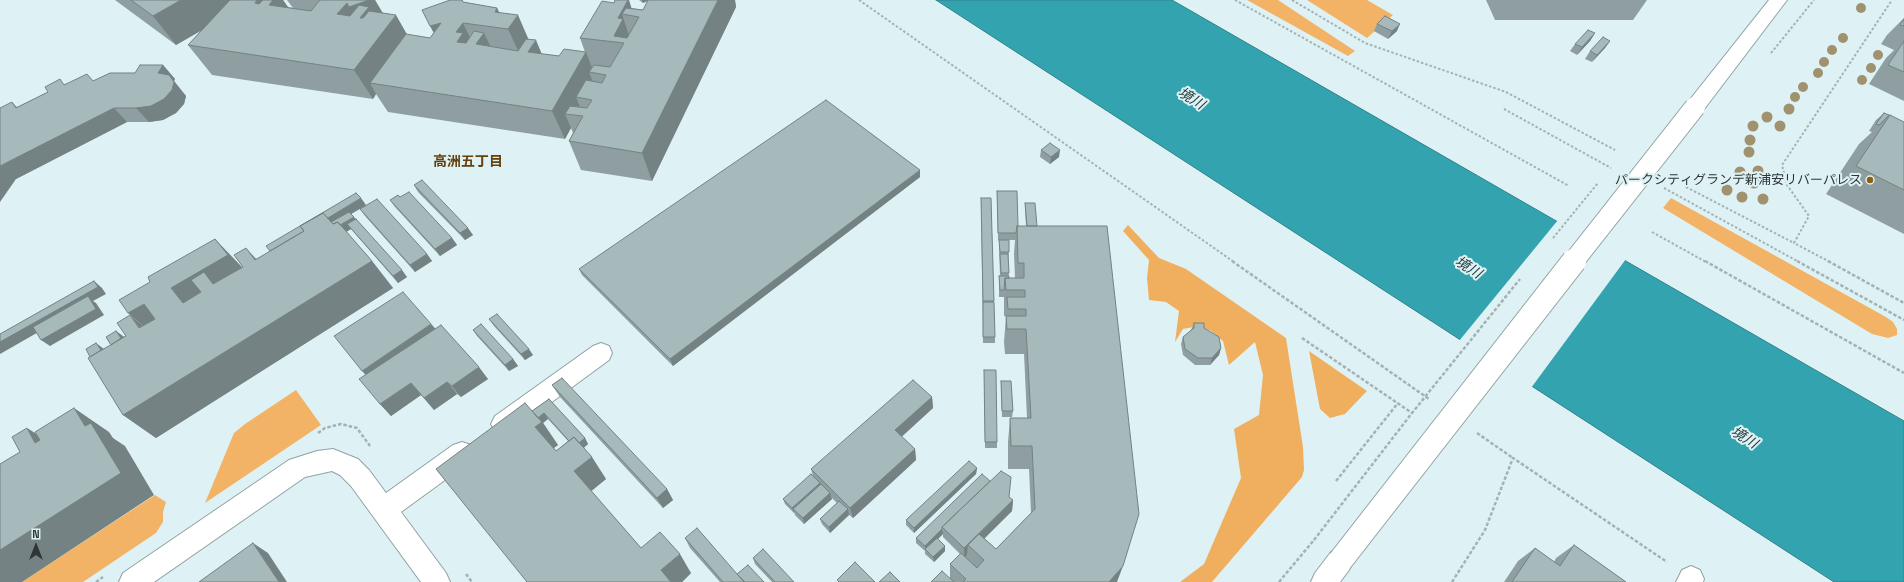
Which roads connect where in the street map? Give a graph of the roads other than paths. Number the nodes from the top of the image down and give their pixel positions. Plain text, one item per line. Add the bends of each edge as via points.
1 (1778, 0) edge
2 (601, 354) dead end
3 (383, 510) junction
4 (132, 582) edge
5 (437, 582) edge
6 (1324, 582) edge

1 - 6 street, bridge
2 - 3 street
3 - 4 street via 349,466 333,460 317,462 298,468
3 - 5 street

